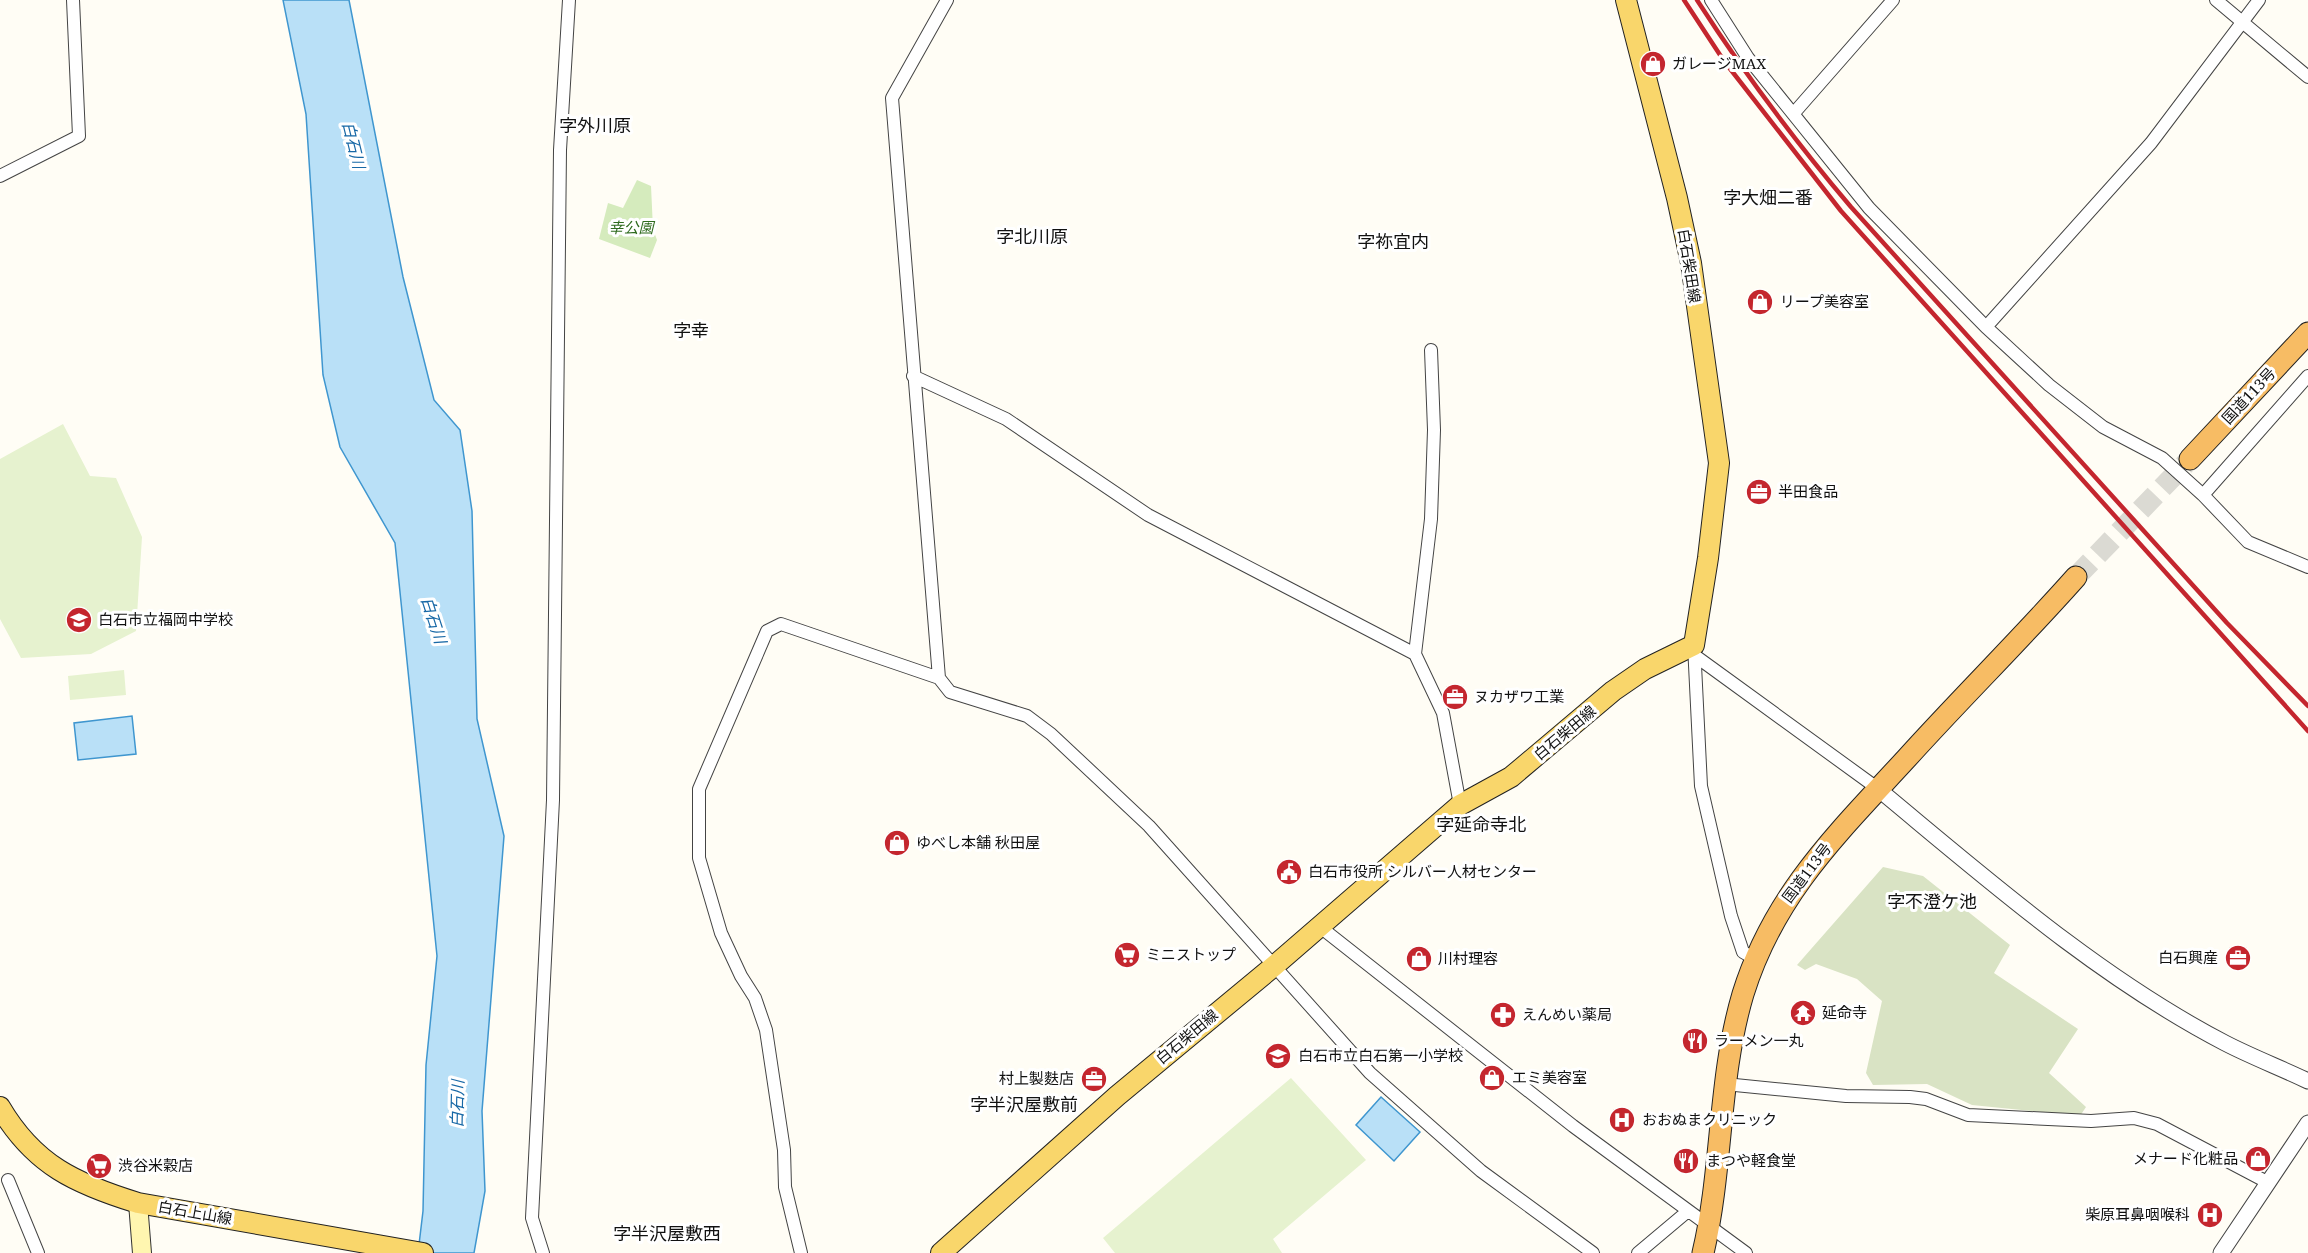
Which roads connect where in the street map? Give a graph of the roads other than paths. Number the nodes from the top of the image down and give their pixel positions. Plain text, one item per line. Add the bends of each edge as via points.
1 (73, 0) edge
2 (569, 0) edge
3 (947, 0) edge
4 (1626, 0) edge
5 (1711, 0) edge
6 (1893, 0) edge
7 (2216, 0) edge
8 (2259, 0) edge
9 (2243, 21) junction
10 (2308, 77) edge
11 (1794, 113) junction
12 (0, 176) edge
13 (1986, 327) junction
14 (2308, 333) edge
15 (1431, 350) dead end
16 (913, 376) junction
17 (2308, 376) edge
18 (2190, 459) tunnel mouth
19 (2204, 495) junction
20 (2308, 567) edge
21 (2076, 577) tunnel mouth
22 (1694, 650) junction
23 (1415, 654) junction
24 (939, 678) junction
25 (1877, 788) junction
26 (1460, 805) junction
27 (1318, 926) junction
28 (1755, 959) junction
29 (1274, 966) junction
30 (2308, 1081) edge
31 (1725, 1084) junction
32 (0, 1107) edge
33 (2308, 1123) edge
34 (8, 1180) dead end
35 (2267, 1182) junction
36 (144, 1204) junction
37 (1688, 1211) junction
38 (1709, 1228) junction
39 (38, 1253) edge
40 (142, 1253) edge
41 (423, 1253) edge
42 (543, 1253) edge
43 (801, 1253) edge
44 (941, 1253) edge
45 (1593, 1253) edge
46 (1638, 1253) edge
47 (1703, 1253) edge
48 (1746, 1253) edge
49 (2221, 1253) edge

1 - 12 street via 79,136
2 - 42 street via 560,150 553,800 532,1218
3 - 16 street via 892,98
4 - 22 main road, 白石柴田線 via 1691,263 1719,463
5 - 11 street via 1748,58
6 - 11 street
7 - 9 street
8 - 9 street
9 - 10 street
9 - 13 street via 2151,142
11 - 13 street via 1869,208
13 - 19 street via 2049,385 2103,427 2162,458
14 - 18 highway, 国道113号
15 - 23 street via 1431,519
16 - 23 street via 1006,419 1148,515
16 - 24 street
17 - 19 street
19 - 20 street via 2248,542
21 - 25 highway, 国道113号
22 - 25 street
22 - 26 main road, 白石柴田線 via 1645,669 1511,777
22 - 28 street via 1701,786 1731,916 1743,952
23 - 26 street via 1443,713
24 - 29 street via 950,692 1027,716 1051,734 1149,826
24 - 43 street via 781,624 767,631 699,789 699,858 721,933 755,998 766,1030 784,1150 785,1187
25 - 28 highway, 国道113号 via 1803,875 1772,921
25 - 30 street via 2008,896 2135,988 2225,1042
26 - 27 main road, 白石柴田線
27 - 29 main road, 白石柴田線
27 - 37 street
28 - 31 highway, 国道113号 via 1733,1035
29 - 44 main road, 白石柴田線 via 1117,1096
29 - 45 street via 1370,1073 1482,1171
31 - 35 street via 1926,1099 1968,1115 2091,1121 2134,1118 2157,1124
31 - 38 highway, 国道113号
32 - 36 main road, 白石上山線 via 31,1147 75,1181
33 - 35 street
34 - 39 street
35 - 49 street
36 - 40 main road
36 - 41 main road, 白石上山線
37 - 38 street
37 - 46 street
38 - 47 highway, 国道113号
38 - 48 street

